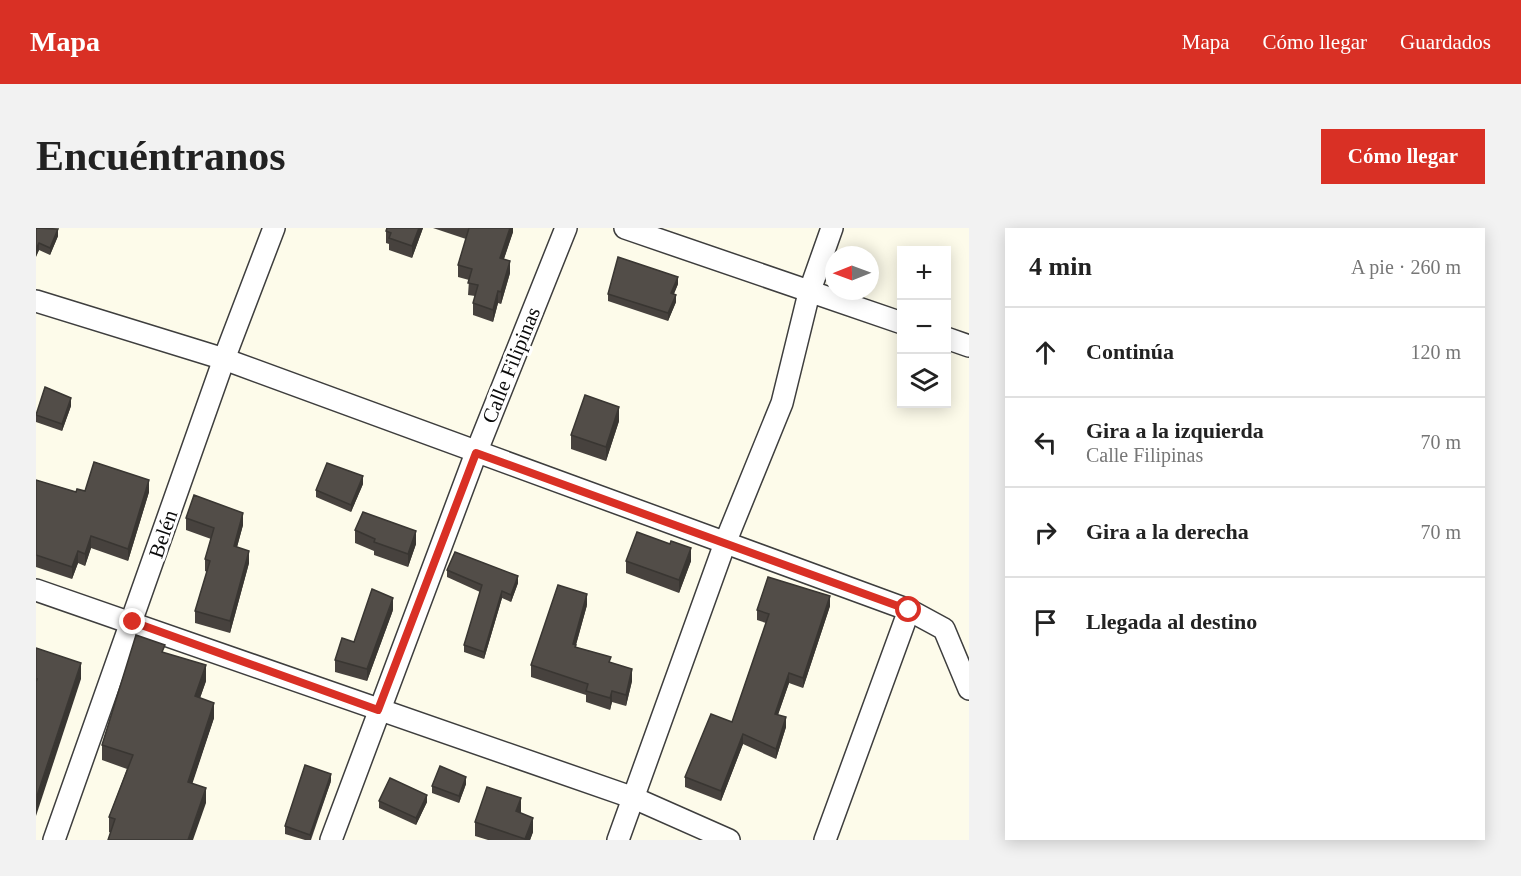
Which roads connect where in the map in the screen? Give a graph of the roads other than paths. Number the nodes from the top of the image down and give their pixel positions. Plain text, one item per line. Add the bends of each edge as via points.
1 (274, 228) edge
2 (566, 228) edge
3 (625, 228) edge
4 (832, 228) edge
5 (809, 293) junction
6 (36, 301) edge
7 (897, 321) edge
8 (951, 340) edge
9 (969, 346) edge
10 (224, 359) junction
11 (476, 453) junction
12 (725, 543) junction
13 (36, 590) edge
14 (909, 610) junction
15 (133, 622) junction
16 (969, 689) edge
17 (378, 710) junction
18 (634, 798) junction
19 (54, 840) edge
20 (331, 840) edge
21 (618, 840) edge
22 (729, 840) edge
23 (825, 840) edge

1 - 10 street, Belén
2 - 11 street, Calle Filipinas
3 - 5 street
4 - 5 street
5 - 7 street
5 - 12 street via 782,403
6 - 10 street
8 - 9 street
10 - 11 street
10 - 15 street, Belén
11 - 12 street
11 - 17 street, Calle Filipinas
12 - 14 street
12 - 18 street
13 - 15 street
14 - 16 street via 944,630
14 - 23 street
15 - 17 street
15 - 19 street, Belén
17 - 18 street
17 - 20 street, Calle Filipinas
18 - 21 street
18 - 22 street

